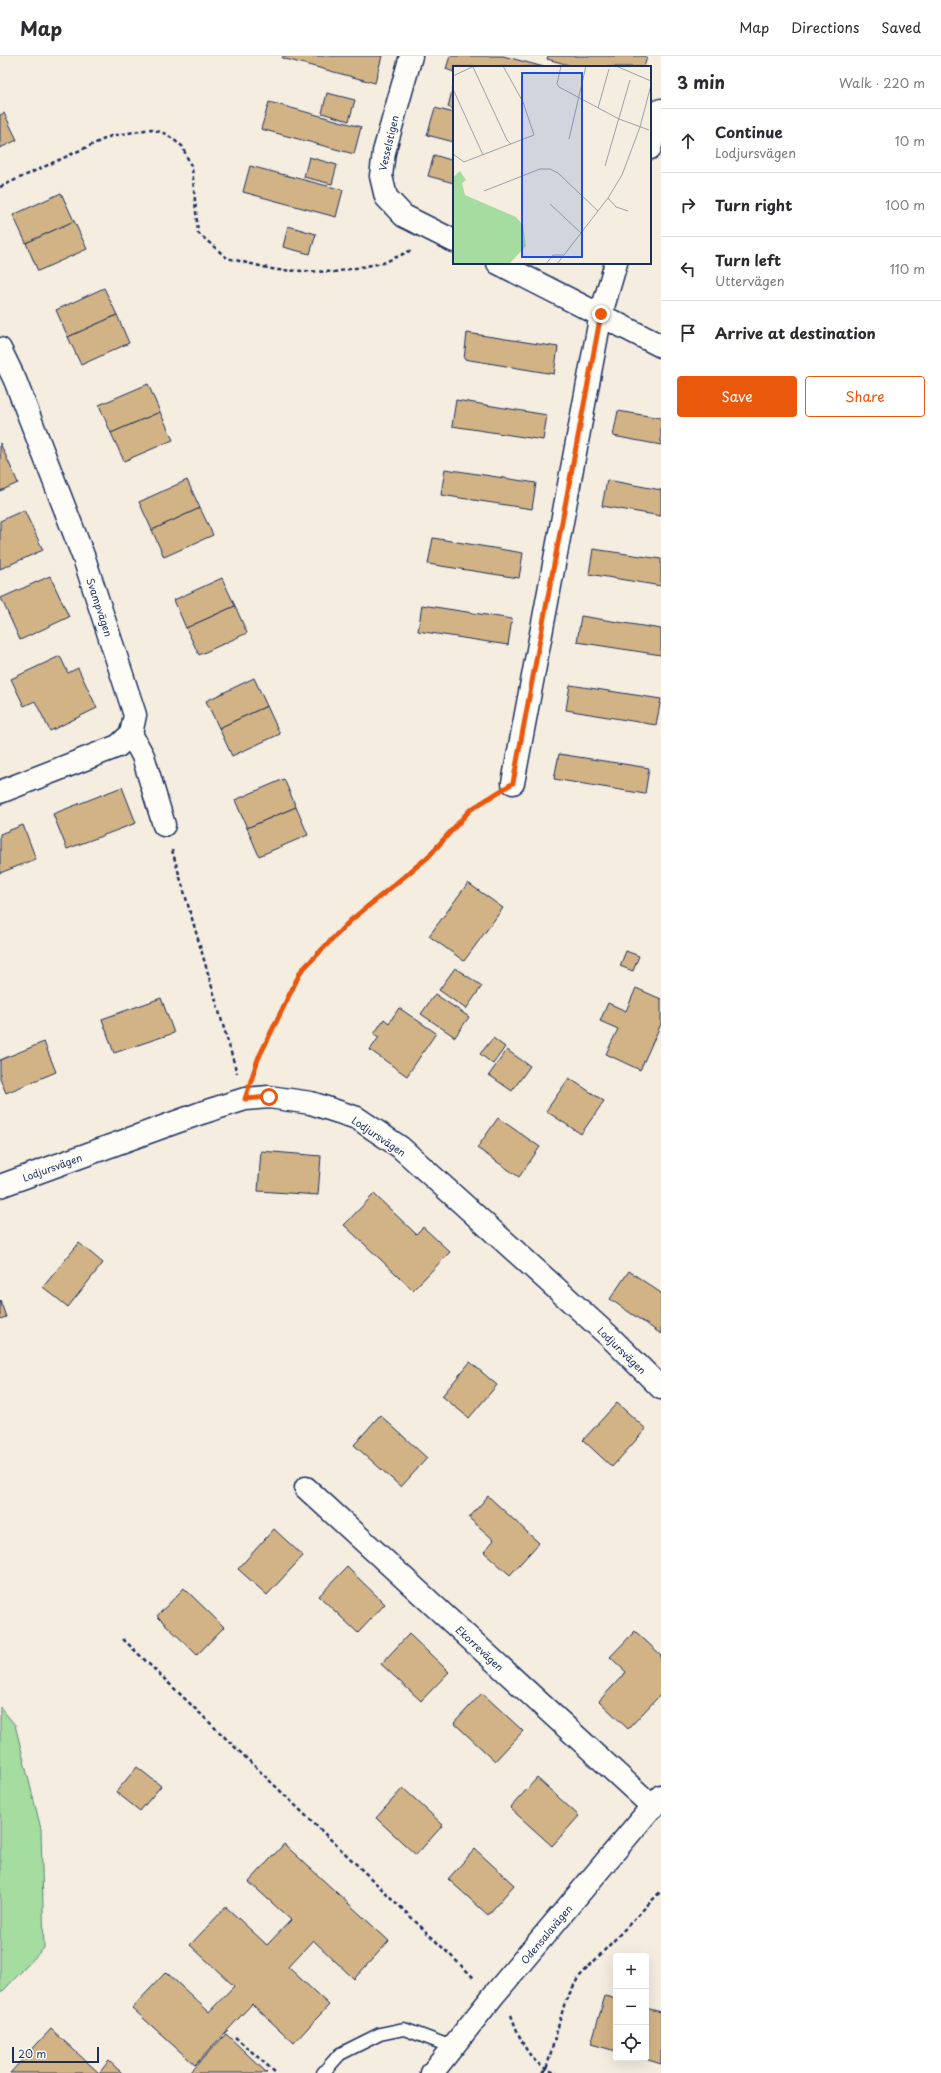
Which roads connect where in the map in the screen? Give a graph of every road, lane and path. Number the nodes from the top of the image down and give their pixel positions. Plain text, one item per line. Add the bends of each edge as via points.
1 (411, 56) edge
2 (661, 110) edge
3 (651, 145) edge
4 (0, 187) edge
5 (449, 239) edge
6 (500, 264) edge
7 (616, 264) edge
8 (601, 314) junction
9 (661, 346) edge
10 (0, 349) edge
11 (131, 734) junction
12 (513, 783) joint
13 (0, 792) edge
14 (164, 825) joint
15 (245, 1099) junction
16 (0, 1186) edge
17 (661, 1388) edge
18 (306, 1488) dead end
19 (123, 1639) dead end
20 (657, 1801) edge
21 (661, 1890) edge
22 (493, 1996) junction
23 (235, 2037) dead end
24 (452, 2047) junction
25 (546, 2070) junction
26 (276, 2073) edge
27 (322, 2073) edge
28 (432, 2073) edge
29 (542, 2073) edge
30 (557, 2073) edge

1 - 5 street, Vesselstigen via 384,152 380,176 386,197 404,216
2 - 3 street
4 - 5 path via 112,136 151,129 166,134 182,146 192,168 198,233 227,258 276,270 334,272 383,263
6 - 8 street
7 - 8 street
8 - 9 street
8 - 12 street
10 - 11 street, Svampvägen via 15,380 84,558 135,715
11 - 13 street via 118,746
11 - 14 street via 143,756
12 - 15 path via 470,810 428,857 350,921 301,971 258,1059
14 - 15 path
15 - 16 street, Lodjursvägen
15 - 17 street, Lodjursvägen via 269,1097 311,1103 357,1118 400,1147 610,1337
18 - 20 street, Ekorrevägen
19 - 22 path
20 - 22 street, Odensalavägen
21 - 25 path via 578,1978 565,2002
22 - 24 street, Odensalavägen
22 - 25 path via 509,2011 522,2045
23 - 26 path
24 - 27 lane via 404,2029 380,2034 340,2054
24 - 28 street, Odensalavägen
25 - 29 path
25 - 30 path

